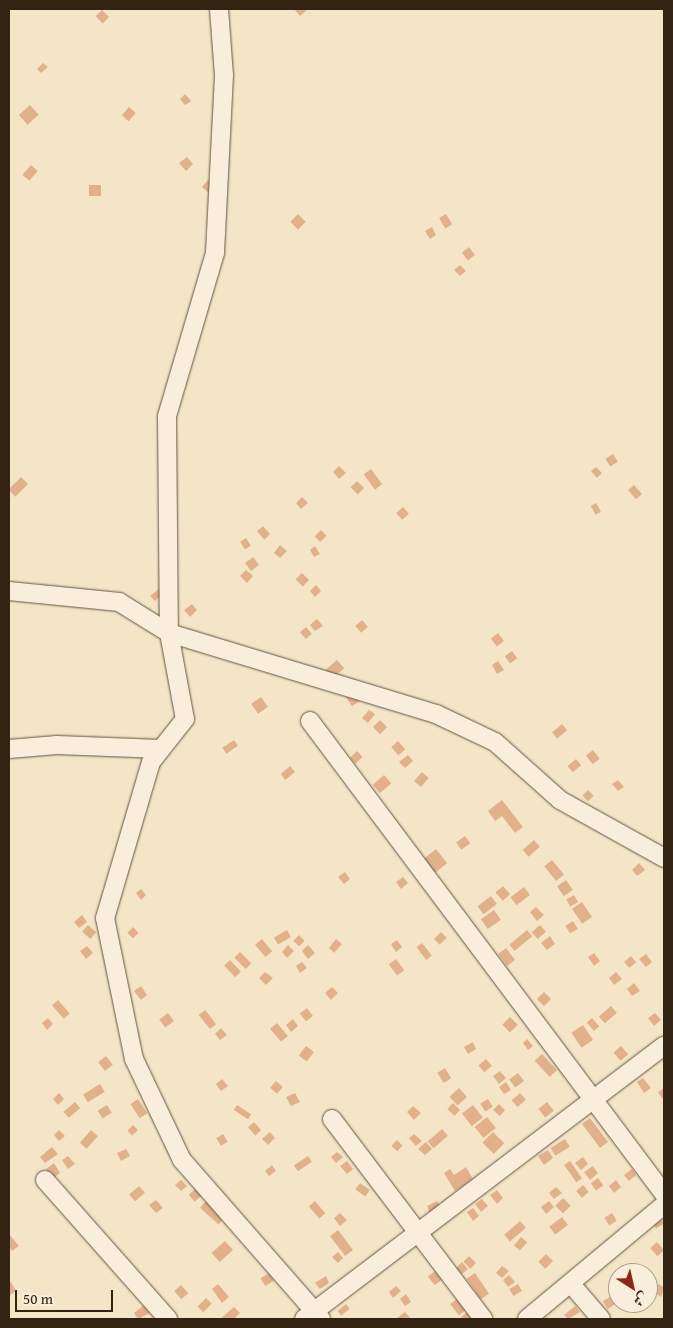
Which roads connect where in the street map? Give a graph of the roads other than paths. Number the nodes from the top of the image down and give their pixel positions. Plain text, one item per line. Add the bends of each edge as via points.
1 (219, 9) edge
2 (9, 591) edge
3 (169, 633) junction
4 (310, 721) dead end
5 (9, 749) edge
6 (161, 749) junction
7 (664, 858) edge
8 (664, 1046) edge
9 (594, 1099) junction
10 (332, 1118) dead end
11 (44, 1180) dead end
12 (664, 1194) edge
13 (664, 1205) edge
14 (419, 1232) junction
15 (571, 1284) junction
16 (312, 1317) edge
17 (168, 1319) edge
18 (484, 1319) edge
19 (527, 1319) edge
20 (601, 1319) edge

1 - 3 street via 224,75 215,253 168,416
2 - 3 street via 119,602
3 - 6 street via 185,719
3 - 7 street via 436,714 495,742 560,800
4 - 9 street
5 - 6 street via 56,745
6 - 16 street via 151,762 105,918 134,1059 182,1160
8 - 9 street
9 - 12 street
9 - 14 street
10 - 14 street
11 - 17 street
13 - 15 street
14 - 16 street
14 - 18 street
15 - 19 street
15 - 20 street

